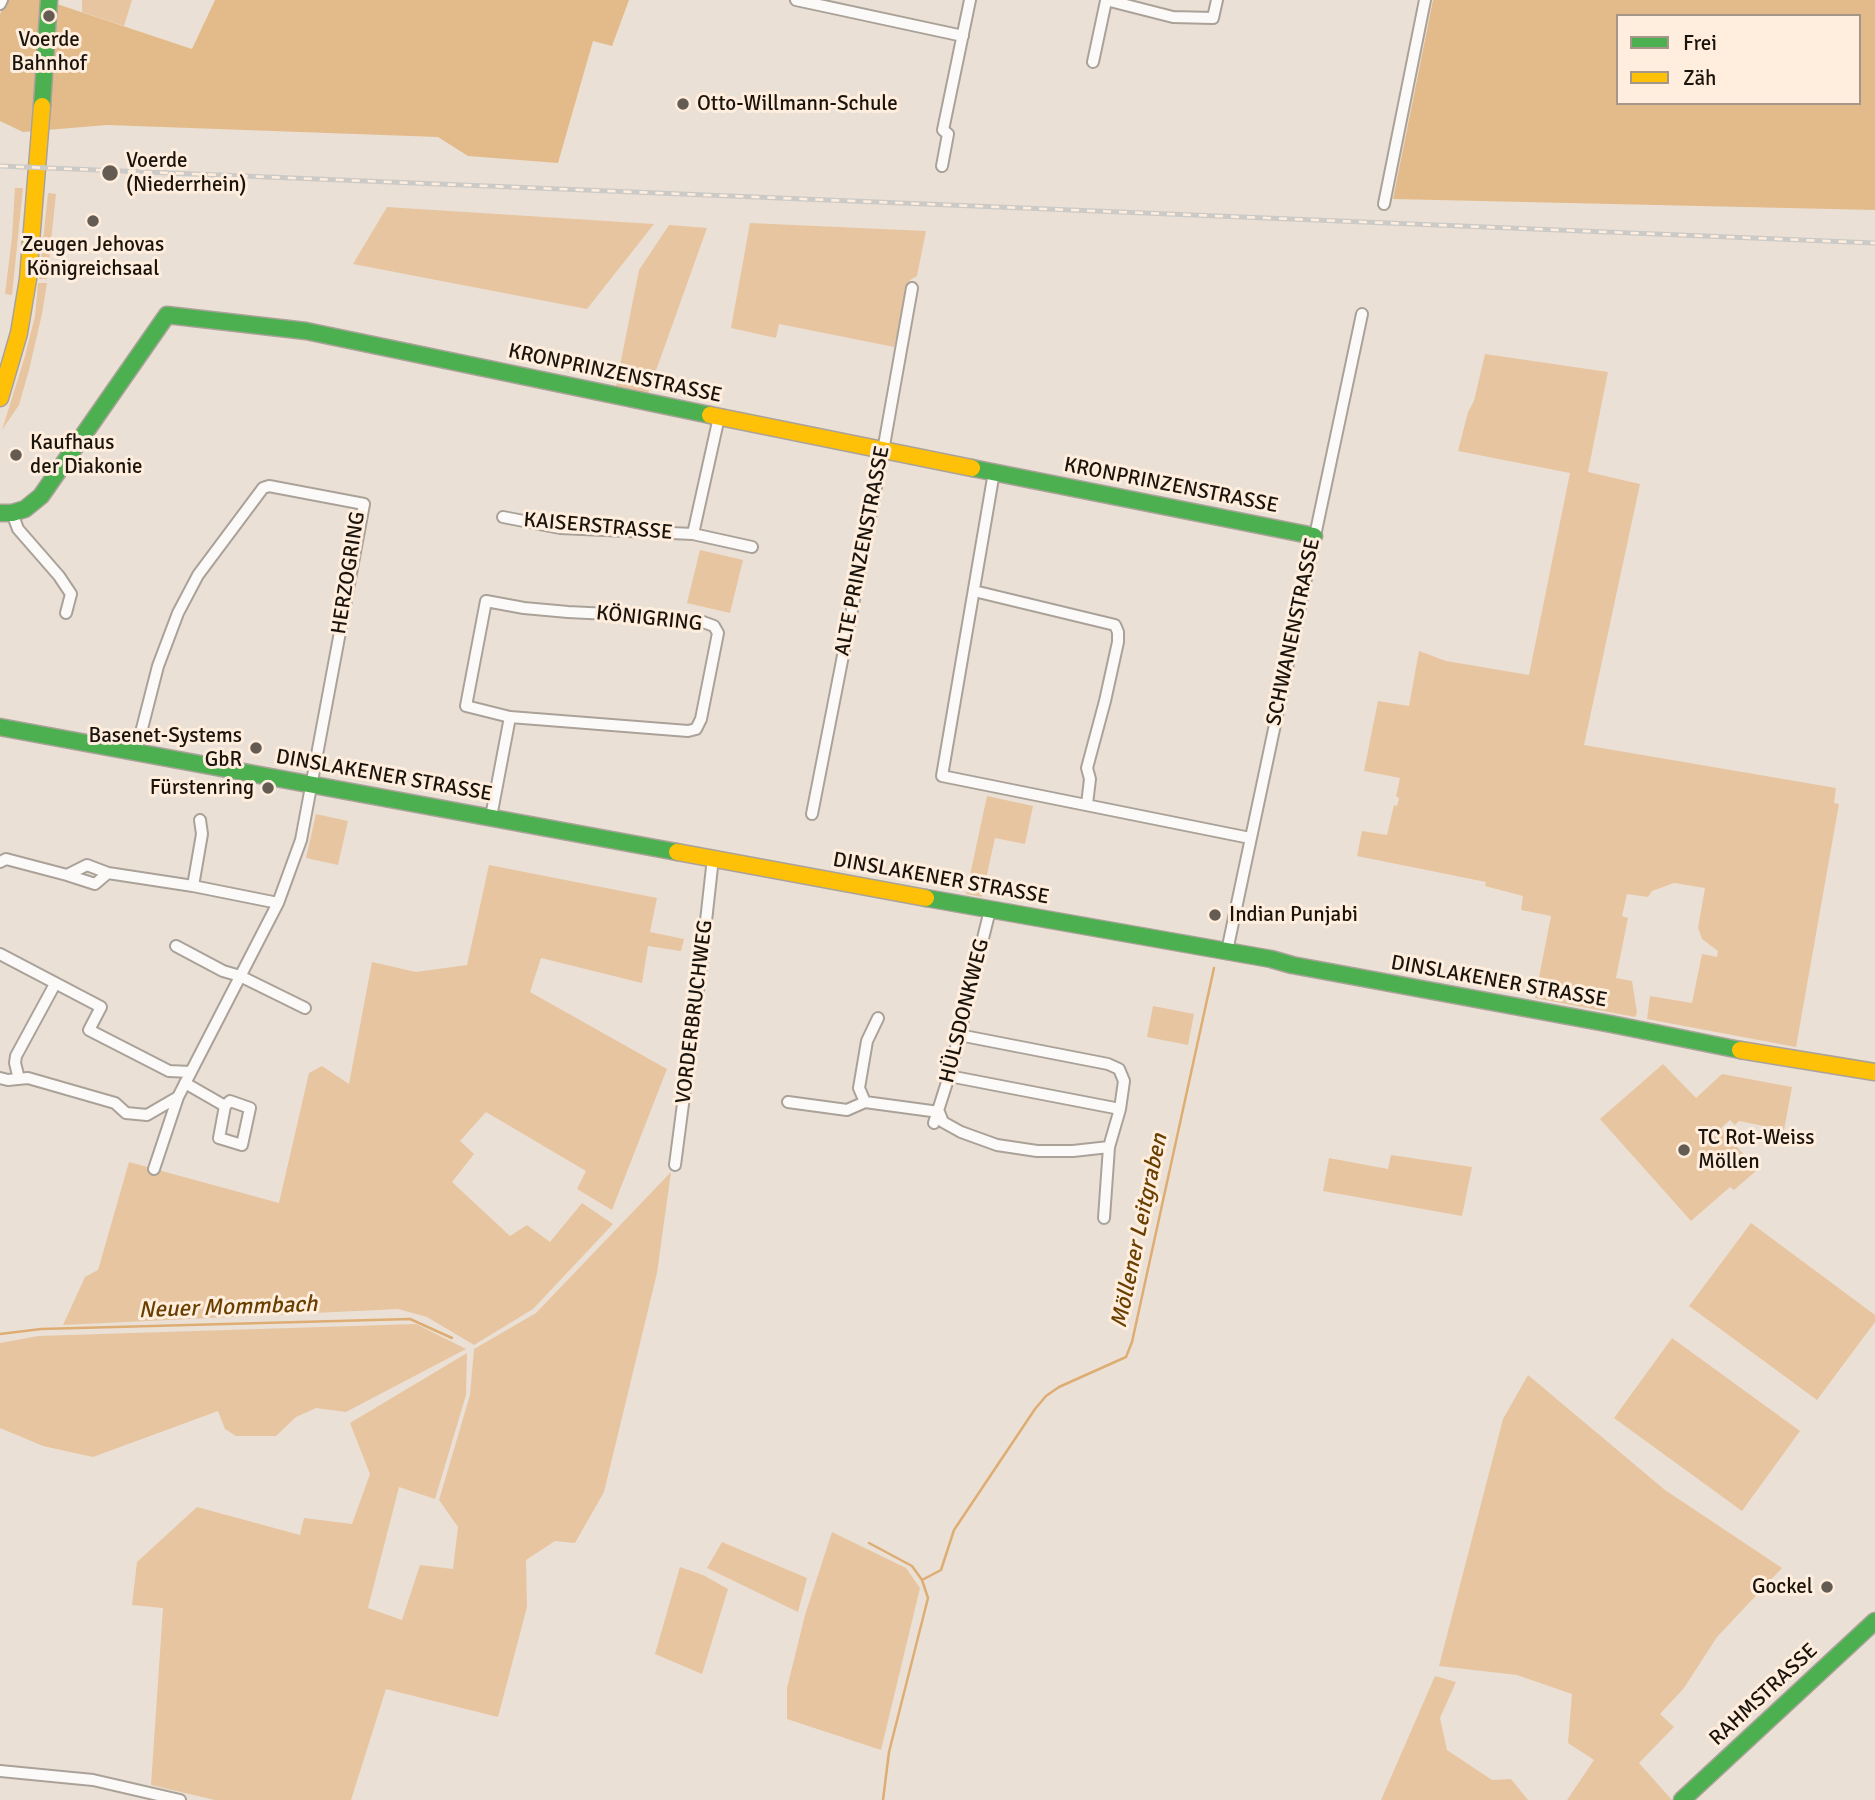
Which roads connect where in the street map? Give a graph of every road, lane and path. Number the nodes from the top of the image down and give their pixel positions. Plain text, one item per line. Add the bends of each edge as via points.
1 (49, 0) edge
2 (796, 0) edge
3 (860, 0) edge
4 (971, 0) edge
5 (1106, 0) edge
6 (1217, 0) edge
7 (1425, 0) edge
8 (856, 13) junction
9 (963, 36) junction
10 (1093, 62) dead end
11 (942, 166) dead end
12 (1384, 204) dead end
13 (912, 288) dead end
14 (1362, 314) dead end
15 (0, 398) edge
16 (719, 417) junction
17 (883, 451) junction
18 (994, 472) junction
19 (6, 513) edge
20 (503, 517) dead end
21 (693, 534) junction
22 (1314, 536) junction
23 (752, 547) dead end
24 (974, 591) junction
25 (66, 613) dead end
26 (510, 717) junction
27 (0, 727) edge
28 (136, 752) junction
29 (312, 784) junction
30 (1087, 804) junction
31 (812, 814) dead end
32 (491, 817) junction
33 (200, 820) dead end
34 (1250, 838) junction
35 (713, 858) junction
36 (0, 862) edge
37 (192, 886) junction
38 (278, 903) junction
39 (990, 910) junction
40 (176, 946) dead end
41 (1227, 950) junction
42 (0, 954) edge
43 (240, 976) junction
44 (55, 984) junction
45 (305, 1008) dead end
46 (878, 1018) dead end
47 (959, 1035) junction
48 (1875, 1072) edge
49 (949, 1076) junction
50 (188, 1078) junction
51 (0, 1079) edge
52 (19, 1079) junction
53 (178, 1097) junction
54 (788, 1102) dead end
55 (865, 1102) junction
56 (225, 1105) dead end
57 (1119, 1109) junction
58 (936, 1118) junction
59 (1110, 1147) junction
60 (675, 1165) dead end
61 (154, 1169) dead end
62 (1104, 1217) dead end
63 (1875, 1621) edge
64 (0, 1771) edge
65 (180, 1800) edge
66 (1682, 1800) edge

1 - 15 main road via 28,279 19,333
2 - 8 street
3 - 8 street
4 - 9 street
5 - 6 street via 1173,17 1213,18
5 - 10 street
7 - 12 street
8 - 9 street
9 - 11 street via 943,130 947,134
13 - 17 street, ALTE PRINZENSTRASSE
14 - 22 street, SCHWANENSTRASSE
16 - 17 main road, KRONPRINZENSTRASSE
16 - 19 main road, KRONPRINZENSTRASSE via 297,329 167,315 41,496 25,509
16 - 21 street, KAISERSTRASSE
17 - 18 main road, KRONPRINZENSTRASSE
17 - 31 street, ALTE PRINZENSTRASSE
18 - 22 main road, KRONPRINZENSTRASSE
18 - 24 street
19 - 25 street via 71,594
20 - 21 street, KAISERSTRASSE via 560,528
21 - 23 street, KAISERSTRASSE
22 - 34 street, SCHWANENSTRASSE
24 - 30 street via 1115,625 1118,642 1087,768
24 - 30 street via 942,776
26 - 26 street, KÖNIGRING via 466,706 486,601 704,622 718,633 696,729
26 - 32 street
27 - 28 main road, DINSLAKENER STRASSE
28 - 29 main road, DINSLAKENER STRASSE
28 - 29 street, HERZOGRING via 158,666 183,604 198,575 263,488 270,486 363,504
29 - 32 main road, DINSLAKENER STRASSE
29 - 38 street via 302,840
30 - 34 street
32 - 35 main road, DINSLAKENER STRASSE
33 - 37 street via 202,834
34 - 41 street, SCHWANENSTRASSE
35 - 39 main road, DINSLAKENER STRASSE
35 - 60 street, VORDERBRUCHWEG
36 - 37 street via 6,859 67,875 87,865 108,873
37 - 38 street
38 - 43 street
39 - 41 main road, DINSLAKENER STRASSE
39 - 47 street, HÜLSDONKWEG
40 - 43 street
41 - 48 main road, DINSLAKENER STRASSE
42 - 44 street
43 - 45 street
43 - 50 street
44 - 50 street via 101,1007 89,1030
44 - 52 street via 16,1056
46 - 55 street via 867,1041 859,1088
47 - 49 street, HÜLSDONKWEG
47 - 57 street via 1119,1069 1124,1081
49 - 57 street
49 - 58 street, HÜLSDONKWEG
50 - 53 street
50 - 56 street
51 - 52 street
52 - 53 street via 115,1103 126,1113 147,1115
53 - 61 street
54 - 55 street, HÜLSDONKWEG via 846,1110
55 - 58 street, HÜLSDONKWEG
57 - 59 street
58 - 59 street via 961,1132 1037,1151
59 - 62 street
63 - 66 main road, RAHMSTRASSE
64 - 65 street via 93,1780

